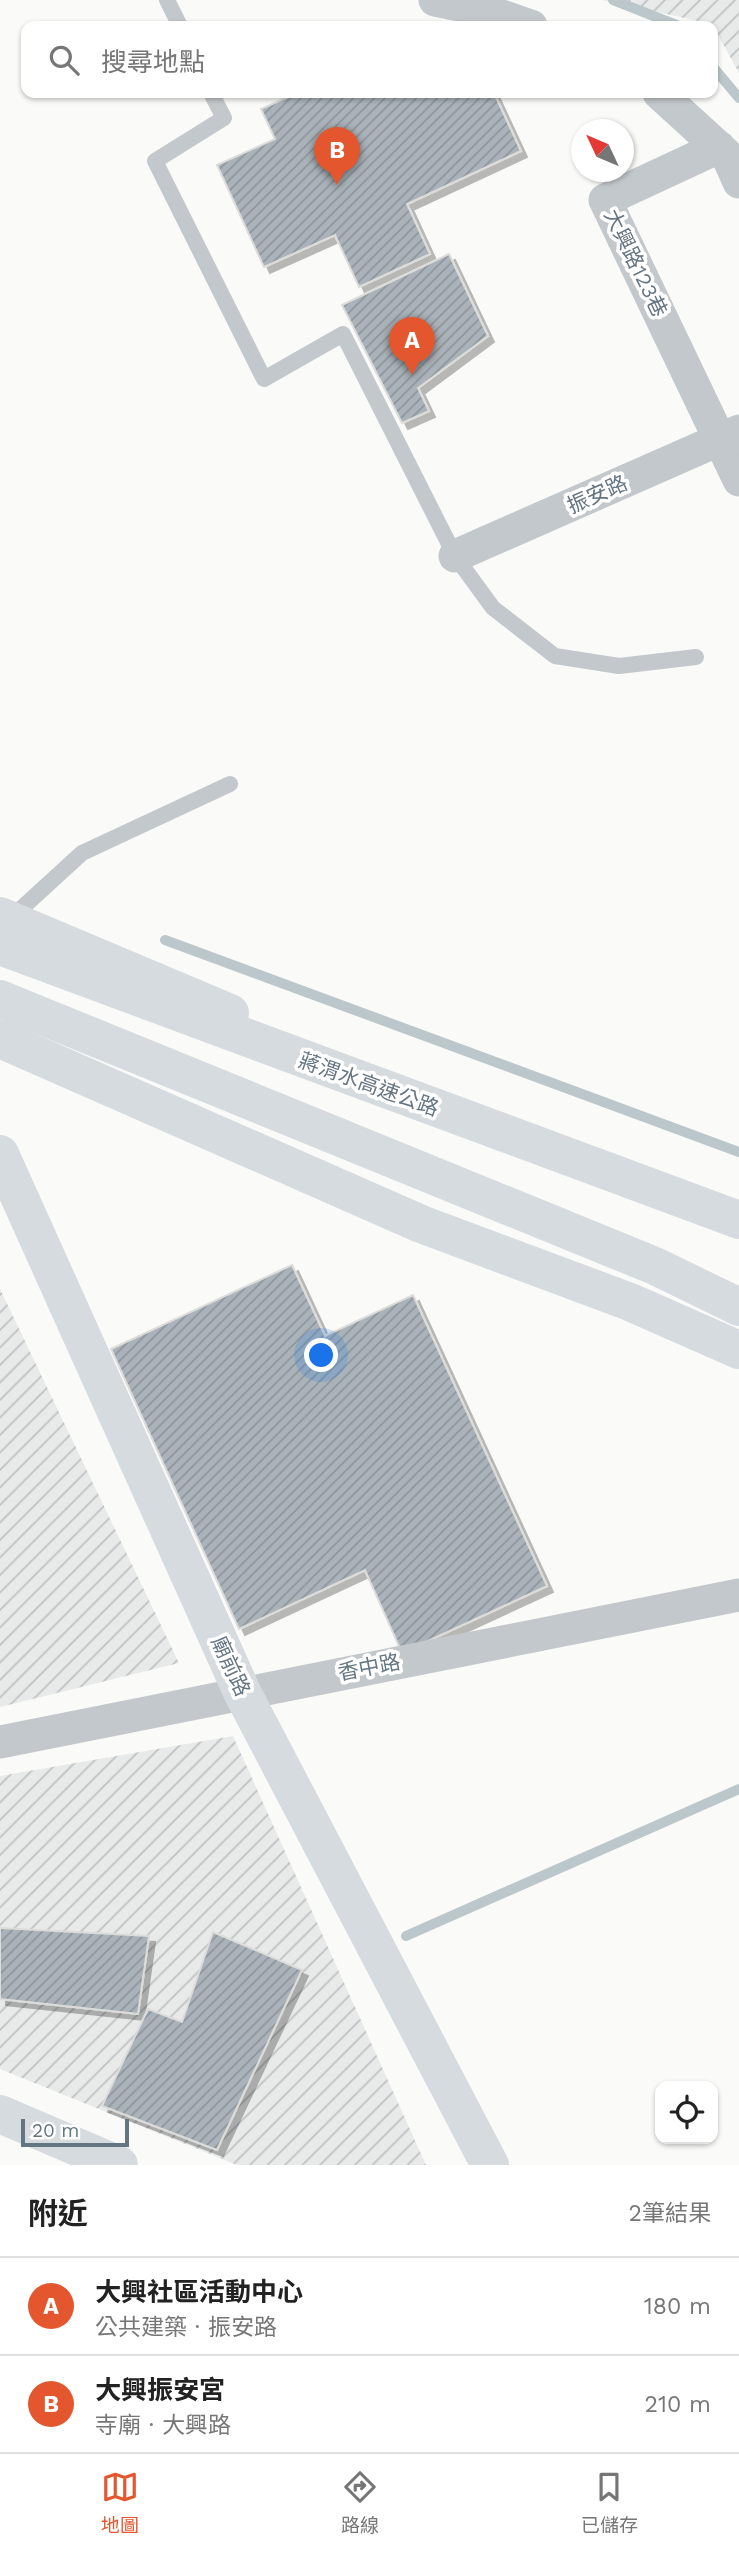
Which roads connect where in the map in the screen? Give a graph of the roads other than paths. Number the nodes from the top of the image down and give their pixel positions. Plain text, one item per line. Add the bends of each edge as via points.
1 (167, 0) edge
2 (435, 0) edge
3 (178, 21) edge
4 (516, 21) edge
5 (214, 98) edge
6 (665, 98) edge
7 (719, 147) junction
8 (739, 183) edge
9 (729, 436) edge
10 (739, 480) edge
11 (455, 556) junction
12 (696, 657) dead end
13 (230, 784) dead end
14 (3, 927) edge
15 (0, 999) edge
16 (0, 1039) edge
17 (0, 1154) edge
18 (739, 1205) edge
19 (739, 1220) edge
20 (739, 1307) edge
21 (739, 1350) edge
22 (739, 1595) edge
23 (242, 1692) junction
24 (0, 1742) edge
25 (0, 2114) edge
26 (119, 2165) edge
27 (490, 2165) edge

1 - 3 lane
2 - 4 street
5 - 11 lane via 224,118 155,161 264,379 343,334
6 - 7 street
7 - 8 street
7 - 9 street, 大興路123巷 via 605,200
9 - 10 street
9 - 11 street, 振安路
11 - 12 lane via 494,608 555,656 619,666
13 - 14 lane via 82,853
14 - 18 main road via 491,1123
14 - 19 main road, 蔣渭水高速公路
15 - 20 main road via 655,1266
16 - 21 main road via 421,1224 630,1302
17 - 23 main road, 廟前路
22 - 23 street, 香中路
23 - 24 street, 香中路
23 - 27 main road, 廟前路
25 - 26 main road

